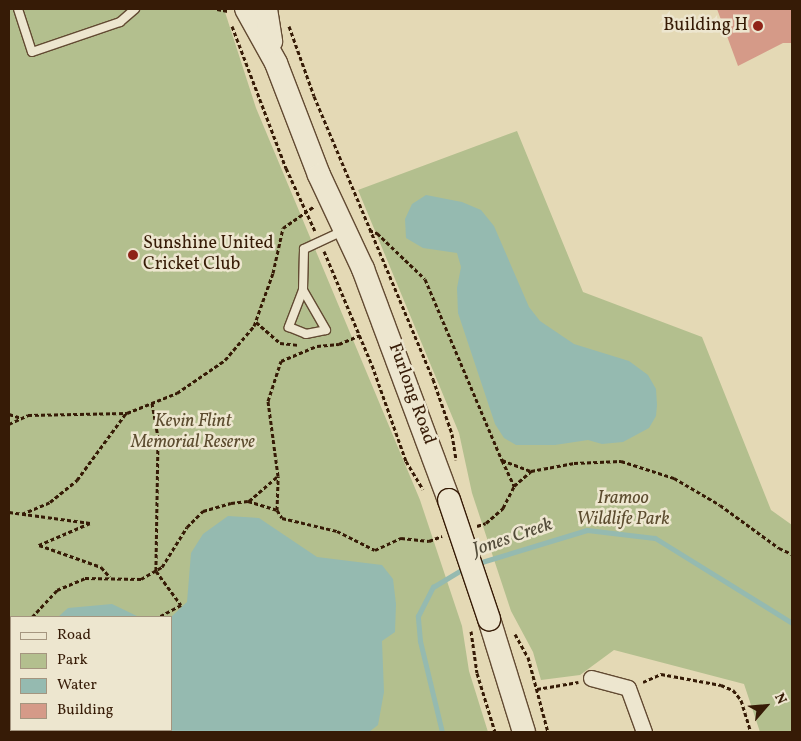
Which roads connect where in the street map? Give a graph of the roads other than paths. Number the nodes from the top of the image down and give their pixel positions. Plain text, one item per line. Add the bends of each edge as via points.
1 (18, 9) edge
2 (135, 9) edge
3 (246, 9) edge
4 (266, 9) edge
5 (276, 63) junction
6 (345, 230) junction
7 (303, 290) junction
8 (592, 678) road end
9 (524, 732) edge
10 (644, 732) edge

1 - 2 lane via 32,52 120,22
3 - 5 main road, Furlong Road
4 - 5 main road, Furlong Road
5 - 6 main road, Furlong Road
6 - 7 lane via 304,249
6 - 9 main road, Furlong Road, bridge via 408,383 439,499 480,622
7 - 7 lane via 308,298 326,330 306,334 289,327
8 - 10 street via 628,688

